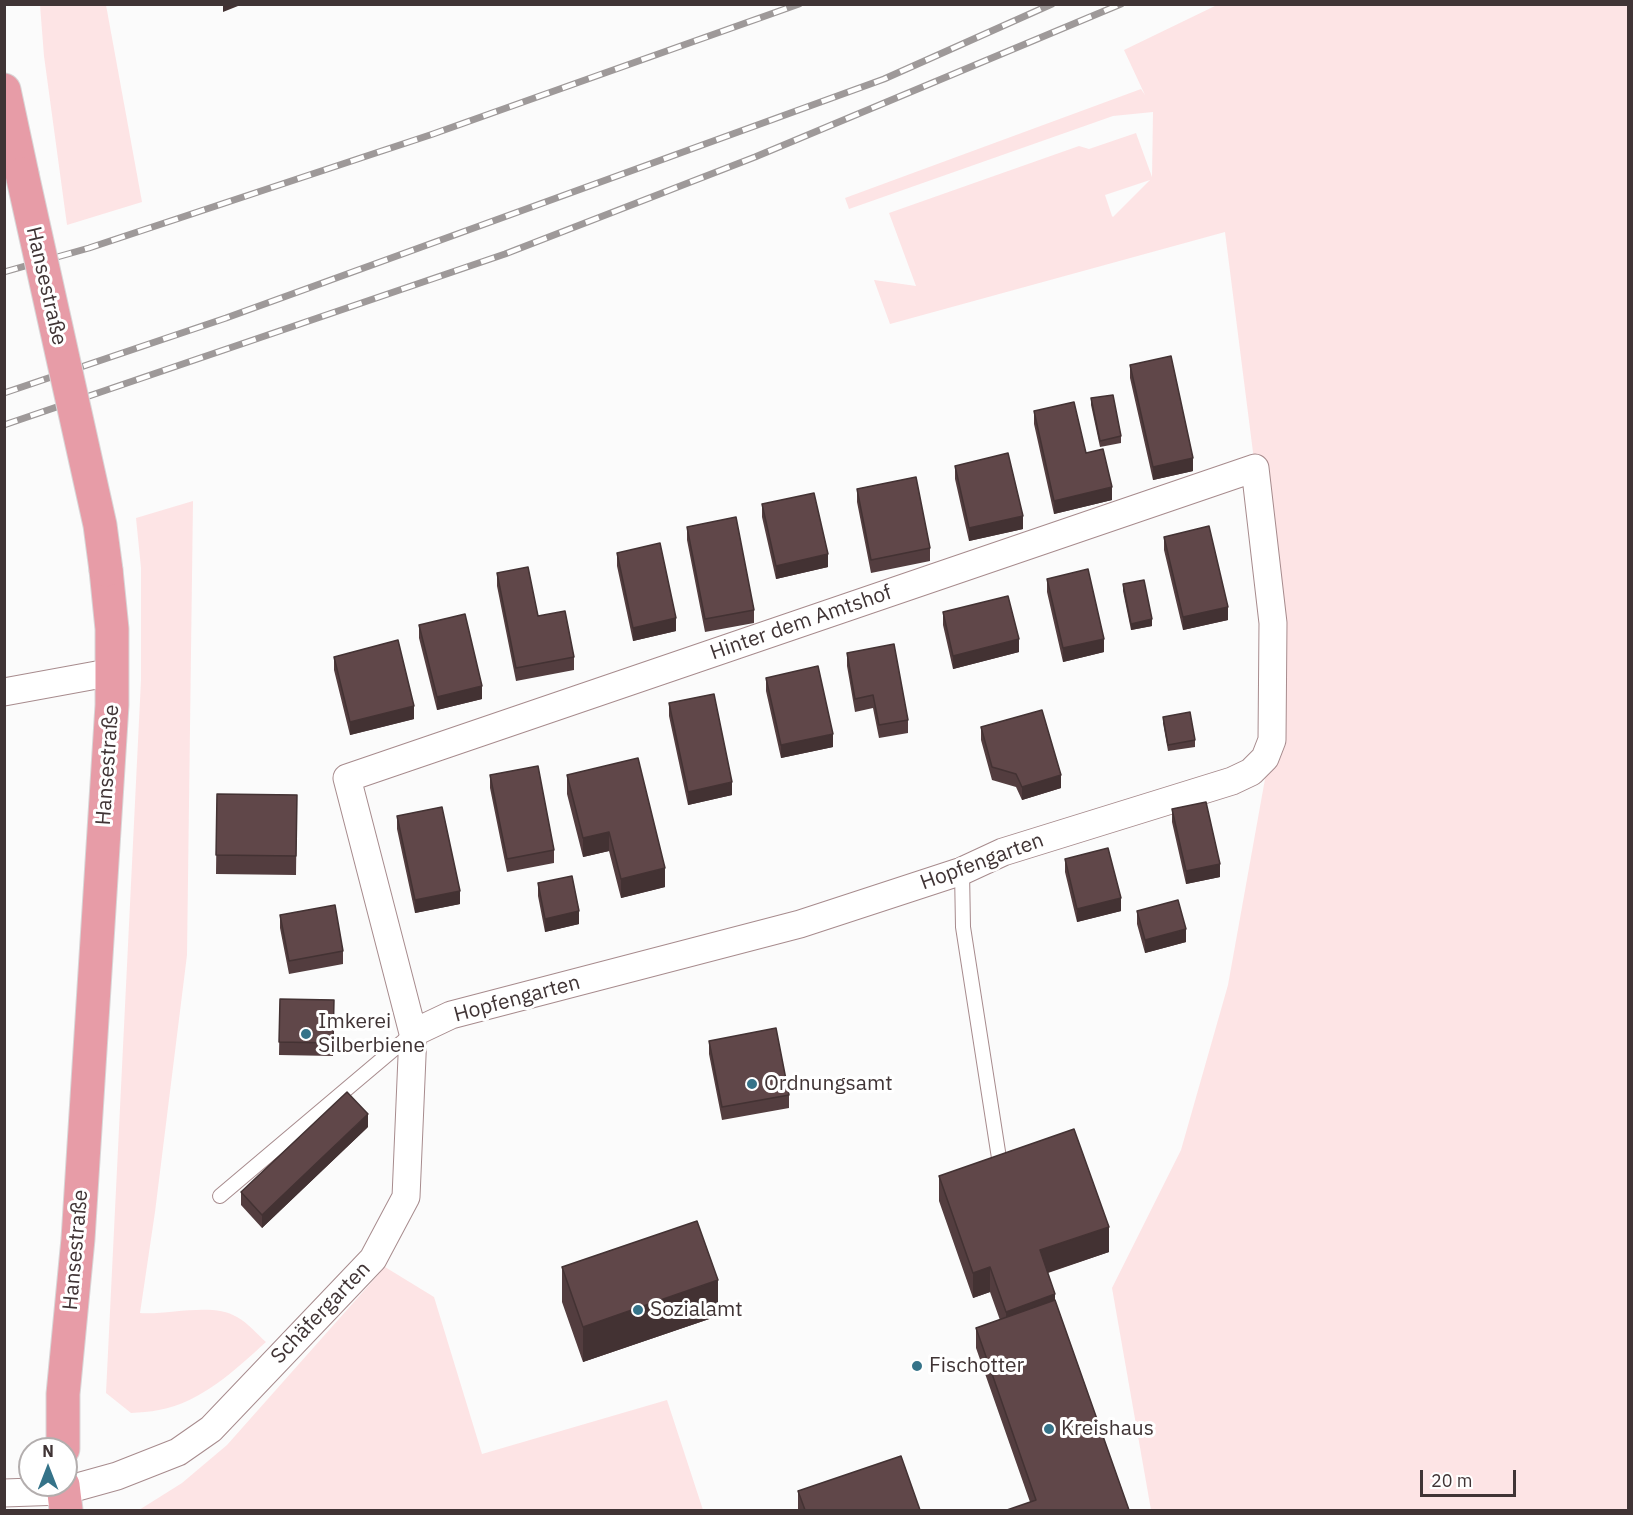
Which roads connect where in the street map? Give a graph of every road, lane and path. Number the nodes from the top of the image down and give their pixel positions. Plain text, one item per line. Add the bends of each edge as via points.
1 (4, 90) edge
2 (1255, 468) joint
3 (113, 672) junction
4 (4, 692) edge
5 (347, 778) joint
6 (962, 871) junction
7 (413, 1033) junction
8 (999, 1158) edge
9 (220, 1196) dead end
10 (63, 1437) edge
11 (78, 1491) edge

1 - 3 main road, Hansestraße, bridge via 100,525
2 - 5 street, Hinter dem Amtshof
2 - 6 street, Hopfengarten via 1273,623 1272,740 1265,758 1251,772 1232,782 1002,852
3 - 4 street
3 - 10 main road, Hansestraße
5 - 7 street, Schäfergarten
6 - 7 street, Hopfengarten via 800,924 451,1015
6 - 8 lane via 963,927
7 - 9 lane
7 - 11 street, Schäfergarten via 406,1197 373,1259 211,1429 178,1452

